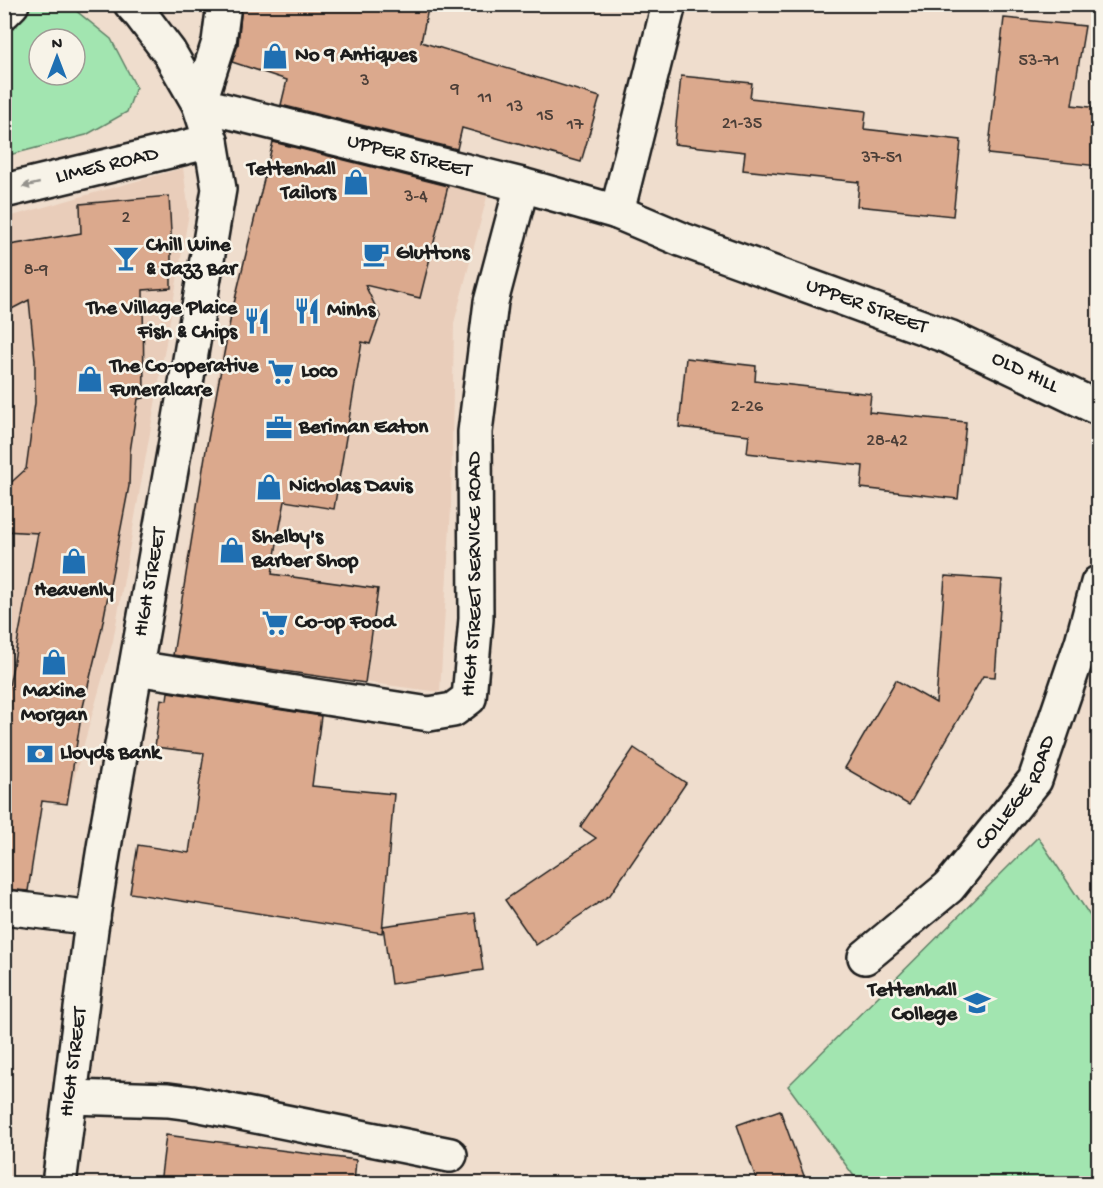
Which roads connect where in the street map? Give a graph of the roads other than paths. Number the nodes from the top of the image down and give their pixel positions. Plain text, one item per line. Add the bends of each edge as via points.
1 (12, 4) edge
2 (130, 4) edge
3 (224, 4) edge
4 (669, 4) edge
5 (4, 12) edge
6 (199, 104) junction
7 (211, 141) junction
8 (522, 185) junction
9 (4, 191) edge
10 (617, 212) junction
11 (949, 336) joint
12 (1098, 408) edge
13 (1098, 583) edge
14 (136, 668) junction
15 (4, 907) edge
16 (4, 920) edge
17 (92, 924) junction
18 (865, 957) dead end
19 (70, 1097) junction
20 (450, 1155) dead end
21 (60, 1184) edge

1 - 5 street
2 - 6 street, HIGH STREET via 169,52
3 - 6 street via 219,42
4 - 10 street
6 - 7 street, HIGH STREET
6 - 8 street, UPPER STREET
7 -> 9 street, LIMES ROAD
7 - 14 street, HIGH STREET via 219,189
8 - 10 street, UPPER STREET
8 - 14 street, HIGH STREET SERVICE ROAD via 491,302 475,432 476,619 469,698 453,710 429,714
10 - 11 street, UPPER STREET via 683,240
11 - 12 street, OLD HILL
13 - 18 street, COLLEGE ROAD via 1035,780 949,887
14 - 17 street, HIGH STREET
15 - 17 street
16 - 17 street
17 - 19 street, HIGH STREET
19 - 20 street via 191,1103
19 - 21 street, HIGH STREET

